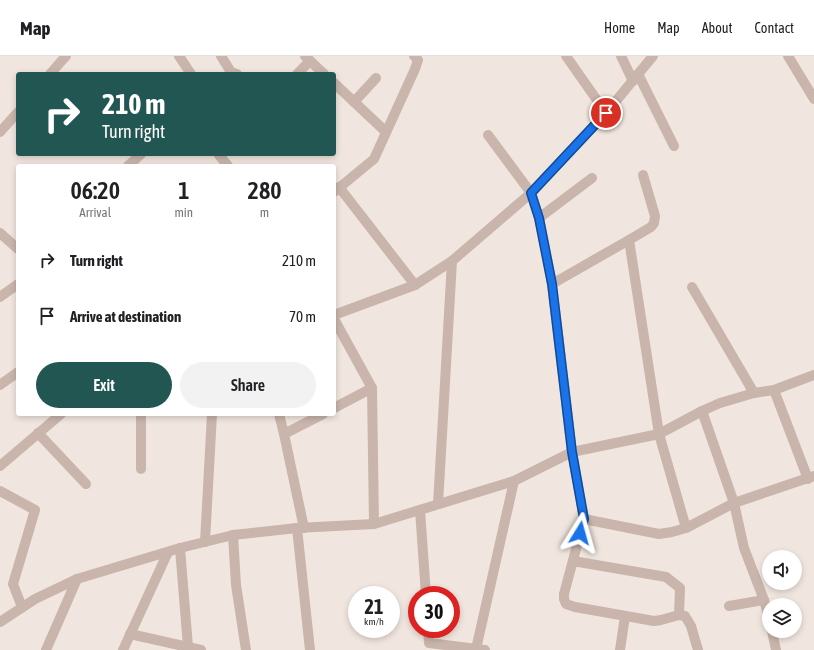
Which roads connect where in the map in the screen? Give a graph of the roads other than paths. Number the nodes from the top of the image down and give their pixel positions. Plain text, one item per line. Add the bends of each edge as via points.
1 (66, 56) edge
2 (179, 56) edge
3 (222, 56) edge
4 (414, 56) edge
5 (566, 56) edge
6 (621, 56) edge
7 (653, 56) edge
8 (788, 56) edge
9 (307, 57) edge
10 (52, 72) edge
11 (190, 72) edge
12 (231, 72) edge
13 (298, 72) edge
14 (322, 72) edge
15 (636, 77) junction
16 (376, 78) dead end
17 (336, 87) edge
18 (814, 99) edge
19 (354, 102) junction
20 (606, 113) junction
21 (16, 114) edge
22 (0, 132) edge
23 (386, 132) junction
24 (488, 135) dead end
25 (674, 146) dead end
26 (139, 156) edge
27 (220, 156) edge
28 (130, 164) edge
29 (226, 164) edge
30 (643, 175) dead end
31 (592, 178) dead end
32 (337, 190) edge
33 (531, 193) junction
34 (539, 218) junction
35 (0, 233) edge
36 (629, 240) junction
37 (16, 247) edge
38 (452, 261) junction
39 (552, 284) junction
40 (16, 285) edge
41 (415, 285) junction
42 (692, 287) dead end
43 (0, 297) edge
44 (336, 314) edge
45 (336, 323) edge
46 (16, 373) edge
47 (814, 377) edge
48 (0, 385) edge
49 (372, 388) junction
50 (774, 390) junction
51 (754, 393) junction
52 (336, 407) edge
53 (702, 411) junction
54 (59, 416) edge
55 (141, 416) edge
56 (212, 416) edge
57 (280, 416) edge
58 (318, 416) edge
59 (38, 433) junction
60 (284, 434) junction
61 (659, 434) junction
62 (572, 452) junction
63 (0, 466) edge
64 (141, 469) dead end
65 (811, 478) edge
66 (514, 481) junction
67 (86, 484) dead end
68 (0, 492) edge
69 (438, 504) junction
70 (734, 504) junction
71 (420, 510) junction
72 (584, 519) junction
73 (374, 524) junction
74 (301, 528) junction
75 (686, 528) junction
76 (233, 535) junction
77 (205, 542) junction
78 (180, 548) junction
79 (168, 552) junction
80 (573, 561) junction
81 (77, 579) junction
82 (425, 586) edge
83 (763, 598) edge
84 (762, 600) edge
85 (729, 606) dead end
86 (22, 607) junction
87 (679, 615) junction
88 (625, 616) junction
89 (0, 622) edge
90 (130, 634) junction
91 (429, 638) edge
92 (773, 638) edge
93 (188, 647) junction
94 (449, 648) edge
95 (47, 650) edge
96 (123, 650) edge
97 (201, 650) edge
98 (246, 650) edge
99 (310, 650) edge
100 (481, 650) edge
101 (620, 650) edge
102 (698, 650) edge
103 (776, 650) edge

1 - 10 street
2 - 11 street
3 - 12 street
4 - 23 street via 418,60 415,69
5 - 20 street
6 - 15 street
7 - 15 street
8 - 18 street
9 - 13 street
9 - 14 street
15 - 20 street
15 - 25 street
16 - 19 street
17 - 19 street
19 - 23 street
20 - 33 street
21 - 22 street
23 - 32 street via 374,159
24 - 33 street
26 - 28 street
27 - 29 street
30 - 36 street via 655,216 654,223
31 - 34 street
32 - 41 street
33 - 34 street
33 - 38 street
34 - 39 street
35 - 37 street
36 - 39 street
36 - 61 street
38 - 41 street
38 - 69 street
39 - 62 street
40 - 43 street
41 - 44 street
42 - 51 street
45 - 49 street
46 - 48 street
47 - 50 street
49 - 52 street
49 - 73 street
50 - 51 street
50 - 65 street
51 - 53 street
53 - 61 street
53 - 70 street
54 - 59 street
55 - 64 street
56 - 77 street
57 - 60 street
58 - 60 street
59 - 63 street
59 - 67 street
60 - 74 street
61 - 62 street
61 - 75 street
62 - 66 street
62 - 72 street
65 - 70 street
66 - 69 street
66 - 100 street
68 - 86 street via 35,510 12,584
69 - 71 street
70 - 75 street
70 - 83 street via 744,548
71 - 73 street
71 - 82 street
72 - 75 street via 659,534
72 - 80 street
73 - 74 street
74 - 76 street
74 - 99 street
76 - 77 street
76 - 98 street via 236,585
77 - 78 street
78 - 79 street
78 - 93 street
79 - 81 street
79 - 90 street
80 - 87 street via 666,577 680,588
80 - 88 street via 564,594 566,604
81 - 86 street
81 - 95 street
84 - 85 street
86 - 89 street
87 - 88 street via 661,620
87 - 102 street via 685,616 689,621
88 - 101 street
90 - 93 street
90 - 96 street
91 - 94 street via 429,643
92 - 103 street
93 - 97 street
94 - 100 street

